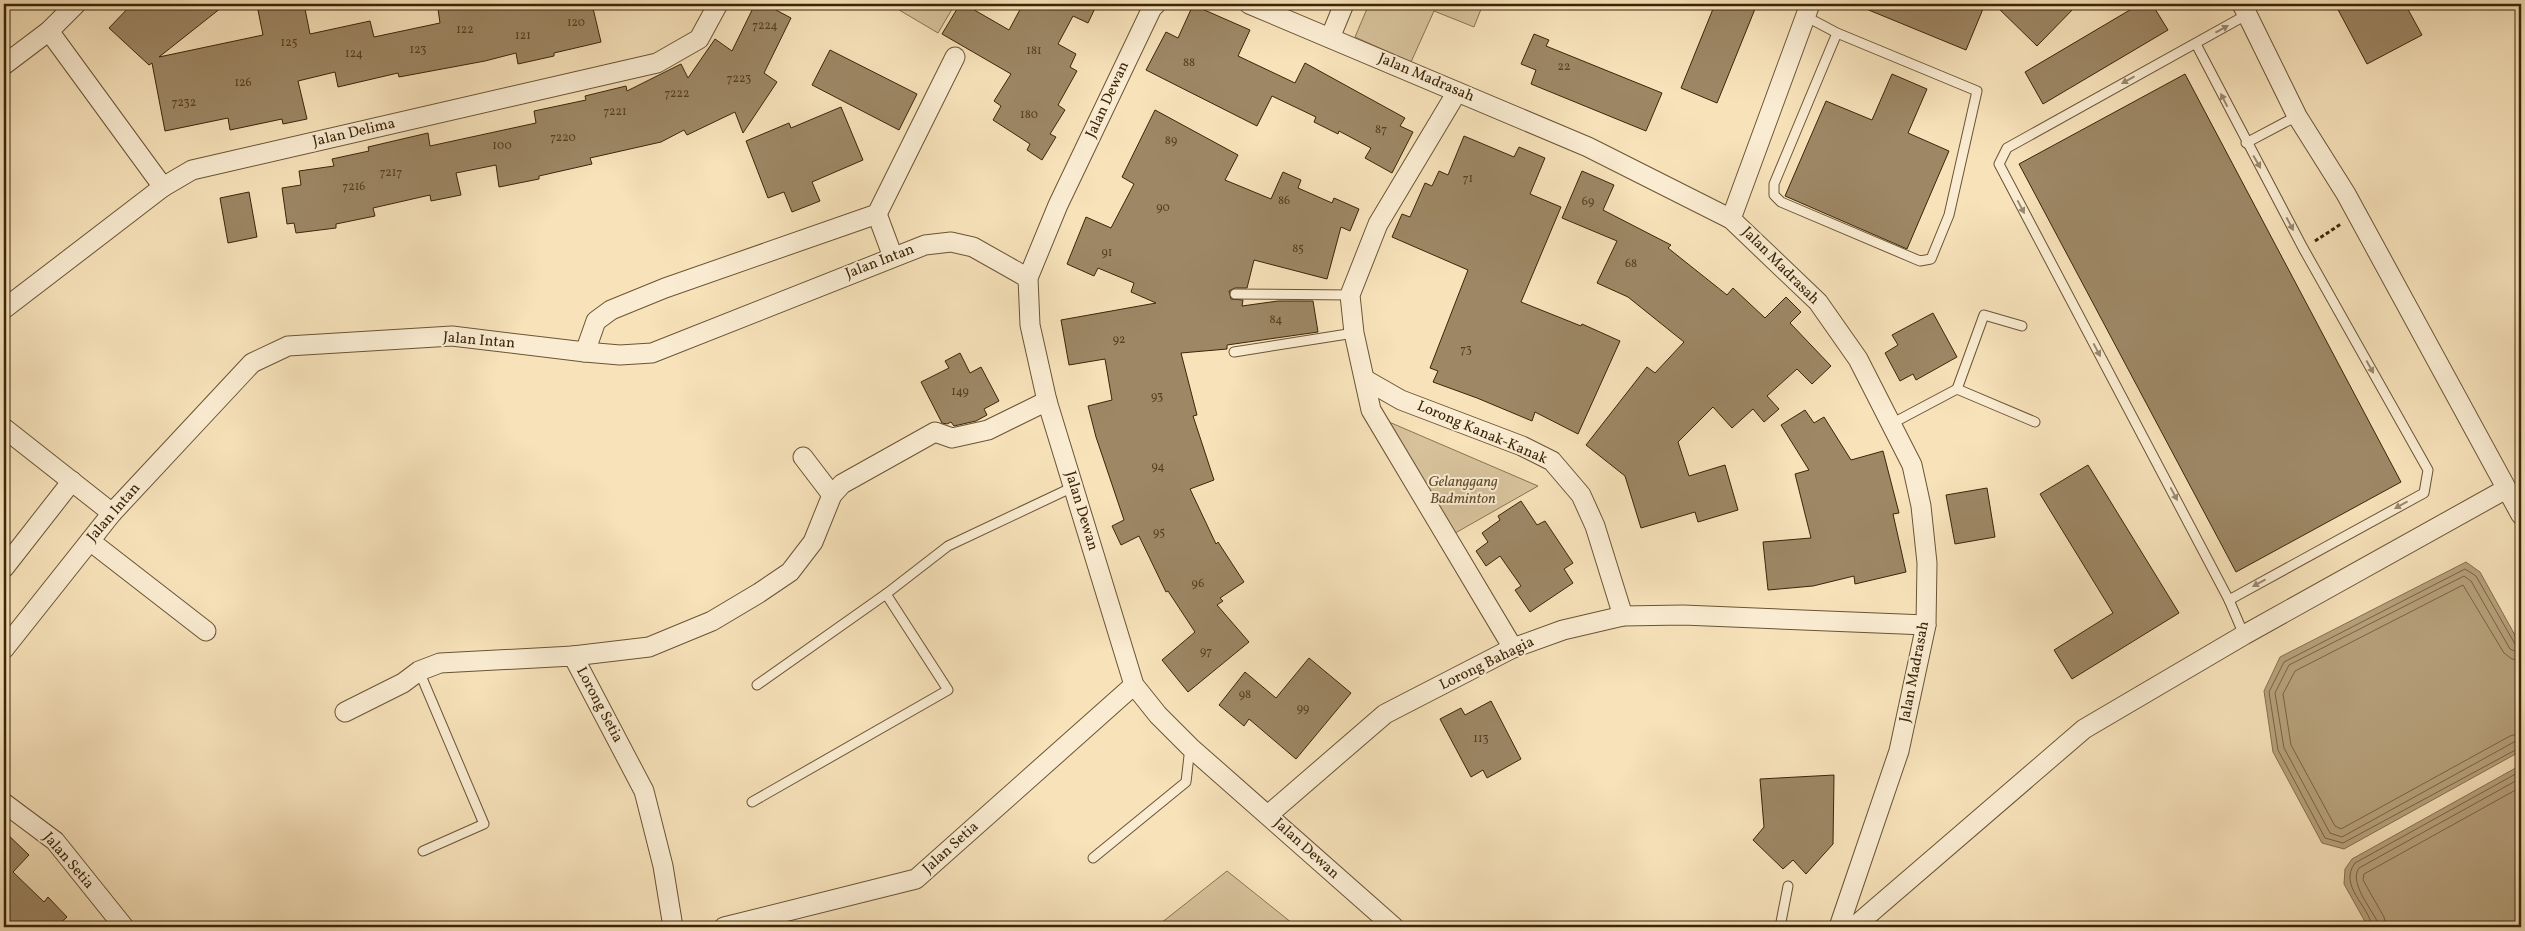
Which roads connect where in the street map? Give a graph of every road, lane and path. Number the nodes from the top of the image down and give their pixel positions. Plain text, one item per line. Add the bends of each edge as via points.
1 (76, 4) edge
2 (718, 4) edge
3 (1249, 4) edge
4 (1344, 4) edge
5 (1154, 6) edge
6 (2245, 9) edge
7 (1808, 10) edge
8 (49, 31) junction
9 (1837, 33) junction
10 (1330, 38) junction
11 (2196, 44) junction
12 (955, 57) dead end
13 (4, 65) edge
14 (1458, 92) junction
15 (2297, 116) junction
16 (2246, 143) junction
17 (163, 187) junction
18 (877, 214) junction
19 (2357, 215) junction
20 (1731, 219) junction
21 (2303, 248) junction
22 (893, 257) junction
23 (1028, 278) junction
24 (1235, 294) dead end
25 (1350, 295) junction
26 (4, 309) edge
27 (2022, 326) dead end
28 (1354, 333) junction
29 (585, 352) junction
30 (1234, 352) dead end
31 (1366, 380) junction
32 (1958, 389) junction
33 (1047, 401) junction
34 (2035, 422) dead end
35 (1891, 424) junction
36 (4, 428) edge
37 (803, 457) dead end
38 (72, 481) junction
39 (1073, 487) junction
40 (2506, 489) junction
41 (832, 495) junction
42 (112, 513) junction
43 (2521, 515) edge
44 (90, 541) junction
45 (4, 568) edge
46 (886, 594) junction
47 (2229, 600) junction
48 (1624, 616) junction
49 (1926, 625) junction
50 (206, 631) dead end
51 (2244, 635) junction
52 (1513, 648) junction
53 (4, 649) edge
54 (573, 656) junction
55 (419, 671) junction
56 (757, 685) dead end
57 (1134, 685) junction
58 (345, 712) dead end
59 (1190, 747) junction
60 (752, 802) dead end
61 (4, 803) edge
62 (1268, 814) junction
63 (423, 851) dead end
64 (1093, 858) dead end
65 (1788, 886) dead end
66 (124, 927) edge
67 (673, 927) edge
68 (724, 927) edge
69 (1394, 927) edge
70 (1780, 927) edge
71 (1839, 927) edge
72 (1854, 927) edge

1 - 8 street
2 - 17 street, Jalan Delima via 699,39 657,63 192,170
3 - 10 street, Jalan Madrasah
4 - 10 street
5 - 23 street, Jalan Dewan via 1058,205
11 -> 6 lane
6 - 15 street
7 - 9 lane
7 - 20 street
8 - 13 street
8 - 17 street
9 - 9 lane via 1774,184 1774,195 1781,202 1920,262 1930,259 1949,216 1977,91
10 - 14 street, Jalan Madrasah
16 -> 11 lane
11 -> 47 lane via 2007,148 1999,164
12 - 18 street
14 - 20 street, Jalan Madrasah via 1588,147
14 - 25 street via 1378,224
15 - 16 lane
15 - 19 street
16 -> 21 lane
17 - 26 street, Jalan Delima
18 - 22 street
18 - 29 street via 610,310 596,321
19 - 21 path
19 - 40 street
20 - 35 street, Jalan Madrasah via 1818,302 1858,359
21 -> 47 lane via 2428,470 2424,493
22 - 23 street, Jalan Intan via 925,245 951,242 973,247
22 - 29 street, Jalan Intan via 652,353
23 - 33 street, Jalan Dewan via 1030,325
24 - 25 lane
25 - 28 street
27 - 32 lane via 1984,315
28 - 30 lane
28 - 31 street
29 - 42 street, Jalan Intan via 452,336 288,346 252,363
31 - 48 street, Lorong Kanak-Kanak via 1401,400 1522,446 1552,461 1581,495 1595,526
31 - 52 street via 1371,410
32 - 34 lane
32 - 35 lane
33 - 39 street, Jalan Dewan
33 - 41 street via 988,430 952,438 935,432 918,439 842,484
35 - 49 street, Jalan Madrasah via 1912,465 1921,506 1927,563
36 - 38 street
37 - 41 street
38 - 42 street
38 - 45 street
39 - 46 lane via 948,546
39 - 57 street, Jalan Dewan
40 - 43 street
40 - 51 street
41 - 54 street via 813,542 790,572 759,592 712,621 649,647
42 - 44 street, Jalan Intan
44 - 50 street
44 - 53 street, Jalan Intan
46 - 56 lane
46 - 60 lane via 948,690
47 - 51 lane
48 - 49 street, Lorong Bahagia via 1683,615
48 - 52 street, Lorong Bahagia via 1563,630
49 - 71 street, Jalan Madrasah via 1899,751
51 - 72 street via 2084,729
52 - 62 street, Lorong Bahagia via 1385,714
54 - 55 street, Lorong Setia via 440,664
54 - 67 street, Lorong Setia via 644,791 663,866
55 - 58 street, Lorong Setia via 403,683
55 - 63 lane via 484,824
57 - 59 street, Jalan Dewan
57 - 68 street, Jalan Setia via 916,879
59 - 62 street, Jalan Dewan
59 - 64 lane via 1186,782
61 - 66 street, Jalan Setia via 55,841
62 - 69 street, Jalan Dewan
65 - 70 lane

